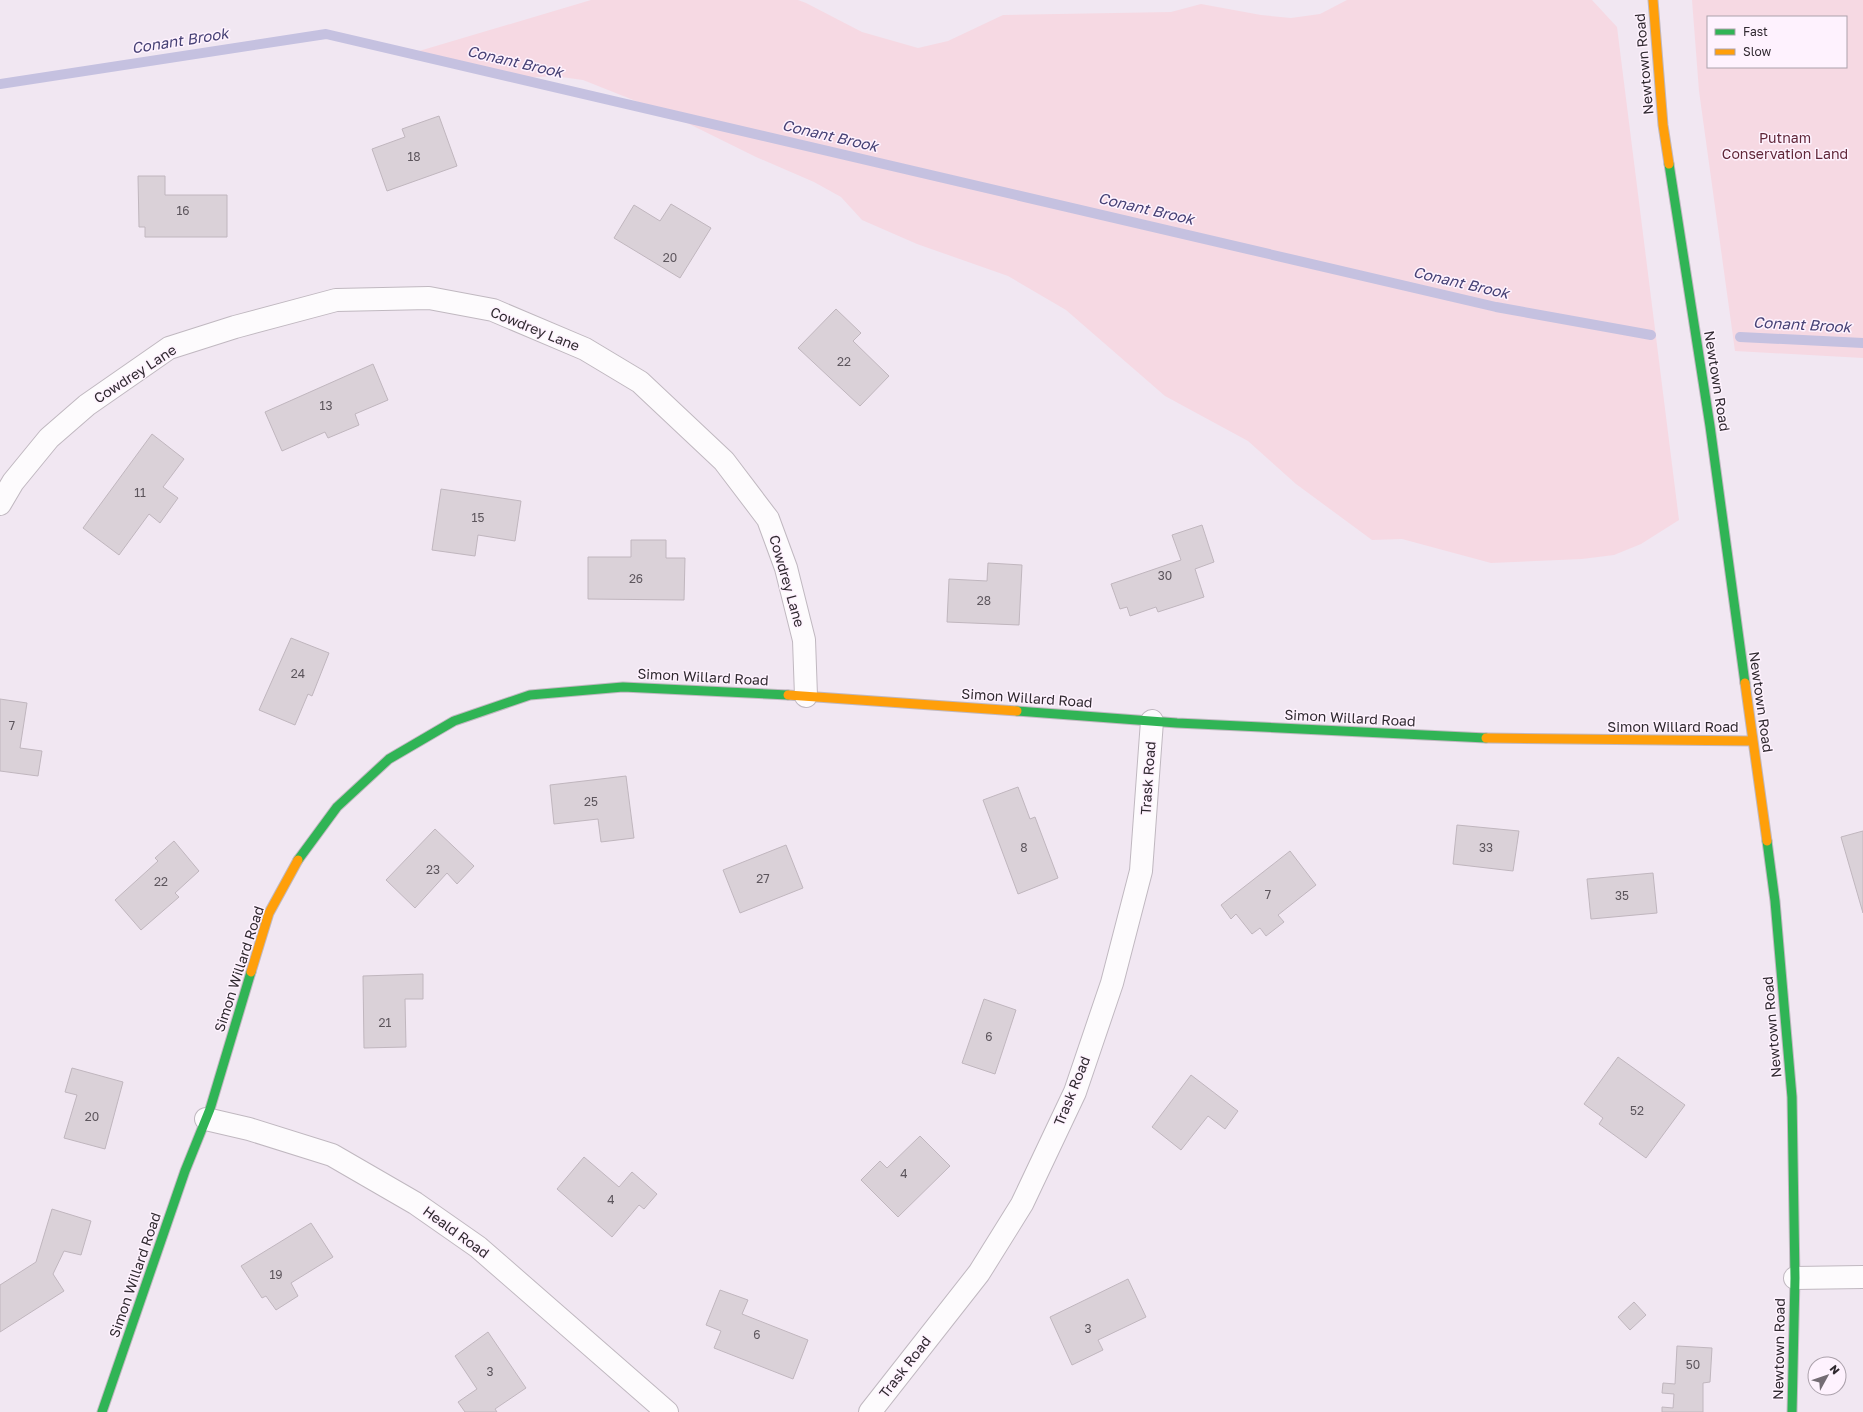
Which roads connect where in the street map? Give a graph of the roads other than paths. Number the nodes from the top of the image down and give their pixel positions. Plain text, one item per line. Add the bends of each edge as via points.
1 (1653, 0) edge
2 (0, 504) edge
3 (806, 696) junction
4 (1152, 721) junction
5 (1753, 741) junction
6 (206, 1119) junction
7 (1863, 1277) edge
8 (1795, 1278) junction
9 (102, 1412) edge
10 (667, 1412) edge
11 (870, 1412) edge
12 (1792, 1412) edge

1 - 5 street, Newtown Road via 1663,125 1709,419
2 - 3 street, Cowdrey Lane via 13,482 49,438 87,405 169,348 336,300 429,298 494,310 585,349 640,382 724,461 768,519 786,568 804,640
3 - 4 street, Simon Willard Road
3 - 6 street, Simon Willard Road via 623,687 530,695 454,721 389,759 337,807 300,856 269,913
4 - 5 street, Simon Willard Road via 1446,737
4 - 11 street, Trask Road via 1141,871 1112,982 1075,1092 1022,1204 978,1273
5 - 8 street, Newtown Road via 1775,901 1792,1097
6 - 9 street, Simon Willard Road via 185,1172
6 - 10 street, Heald Road via 249,1129 332,1155 415,1203 478,1247
7 - 8 street
8 - 12 street, Newtown Road

